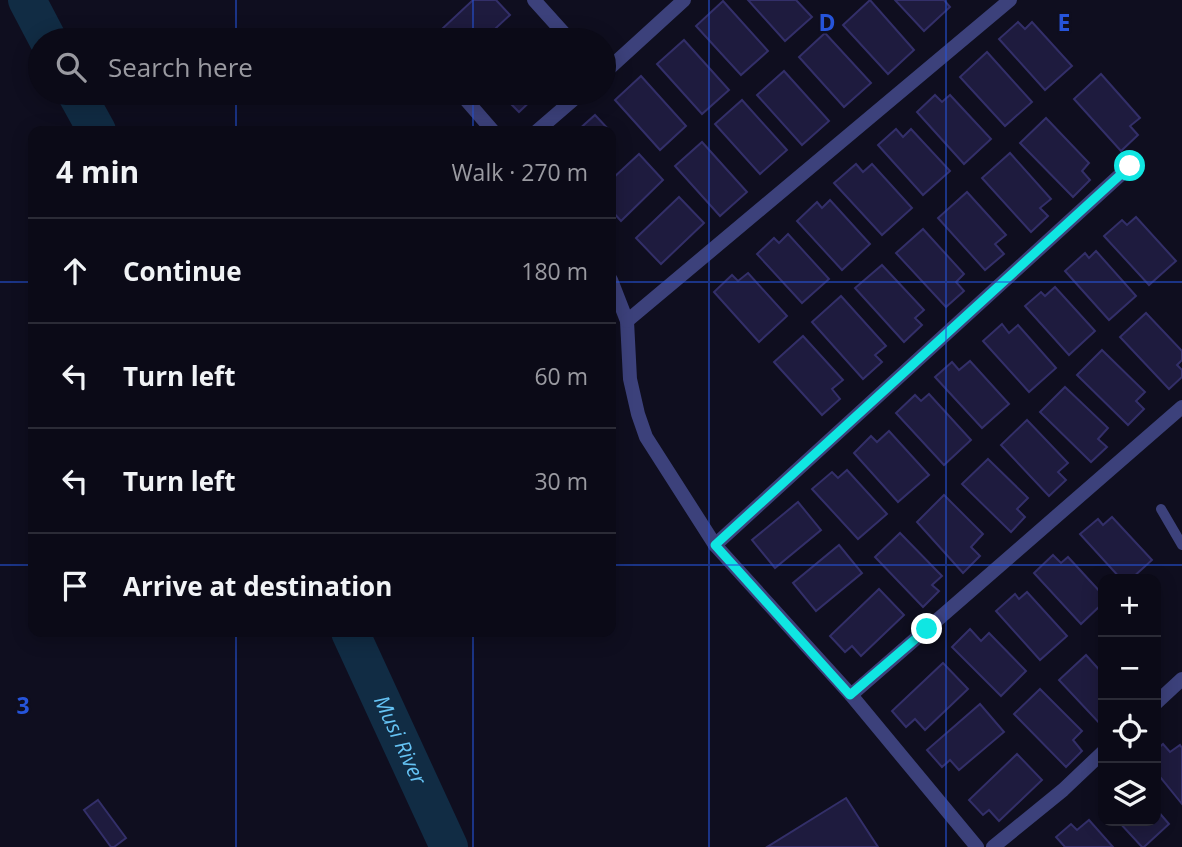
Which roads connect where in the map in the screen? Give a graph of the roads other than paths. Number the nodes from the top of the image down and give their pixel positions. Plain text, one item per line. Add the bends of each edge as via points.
1 (534, 0) edge
2 (684, 0) edge
3 (1010, 0) edge
4 (559, 28) edge
5 (616, 62) edge
6 (470, 105) edge
7 (567, 105) edge
8 (489, 126) edge
9 (543, 126) edge
10 (1130, 166) dead end
11 (616, 293) edge
12 (627, 321) junction
13 (1182, 407) edge
14 (1161, 509) dead end
15 (715, 545) junction
16 (1182, 545) edge
17 (1182, 678) edge
18 (850, 695) junction
19 (1159, 700) edge
20 (1098, 757) edge
21 (977, 847) edge
22 (993, 847) edge

1 - 4 street
2 - 5 street
3 - 12 street
6 - 8 street
7 - 9 street
10 - 15 street
11 - 12 street
12 - 15 street via 630,379 646,438
13 - 18 street
14 - 16 lane
15 - 18 street
17 - 19 street
18 - 21 street
20 - 22 street

